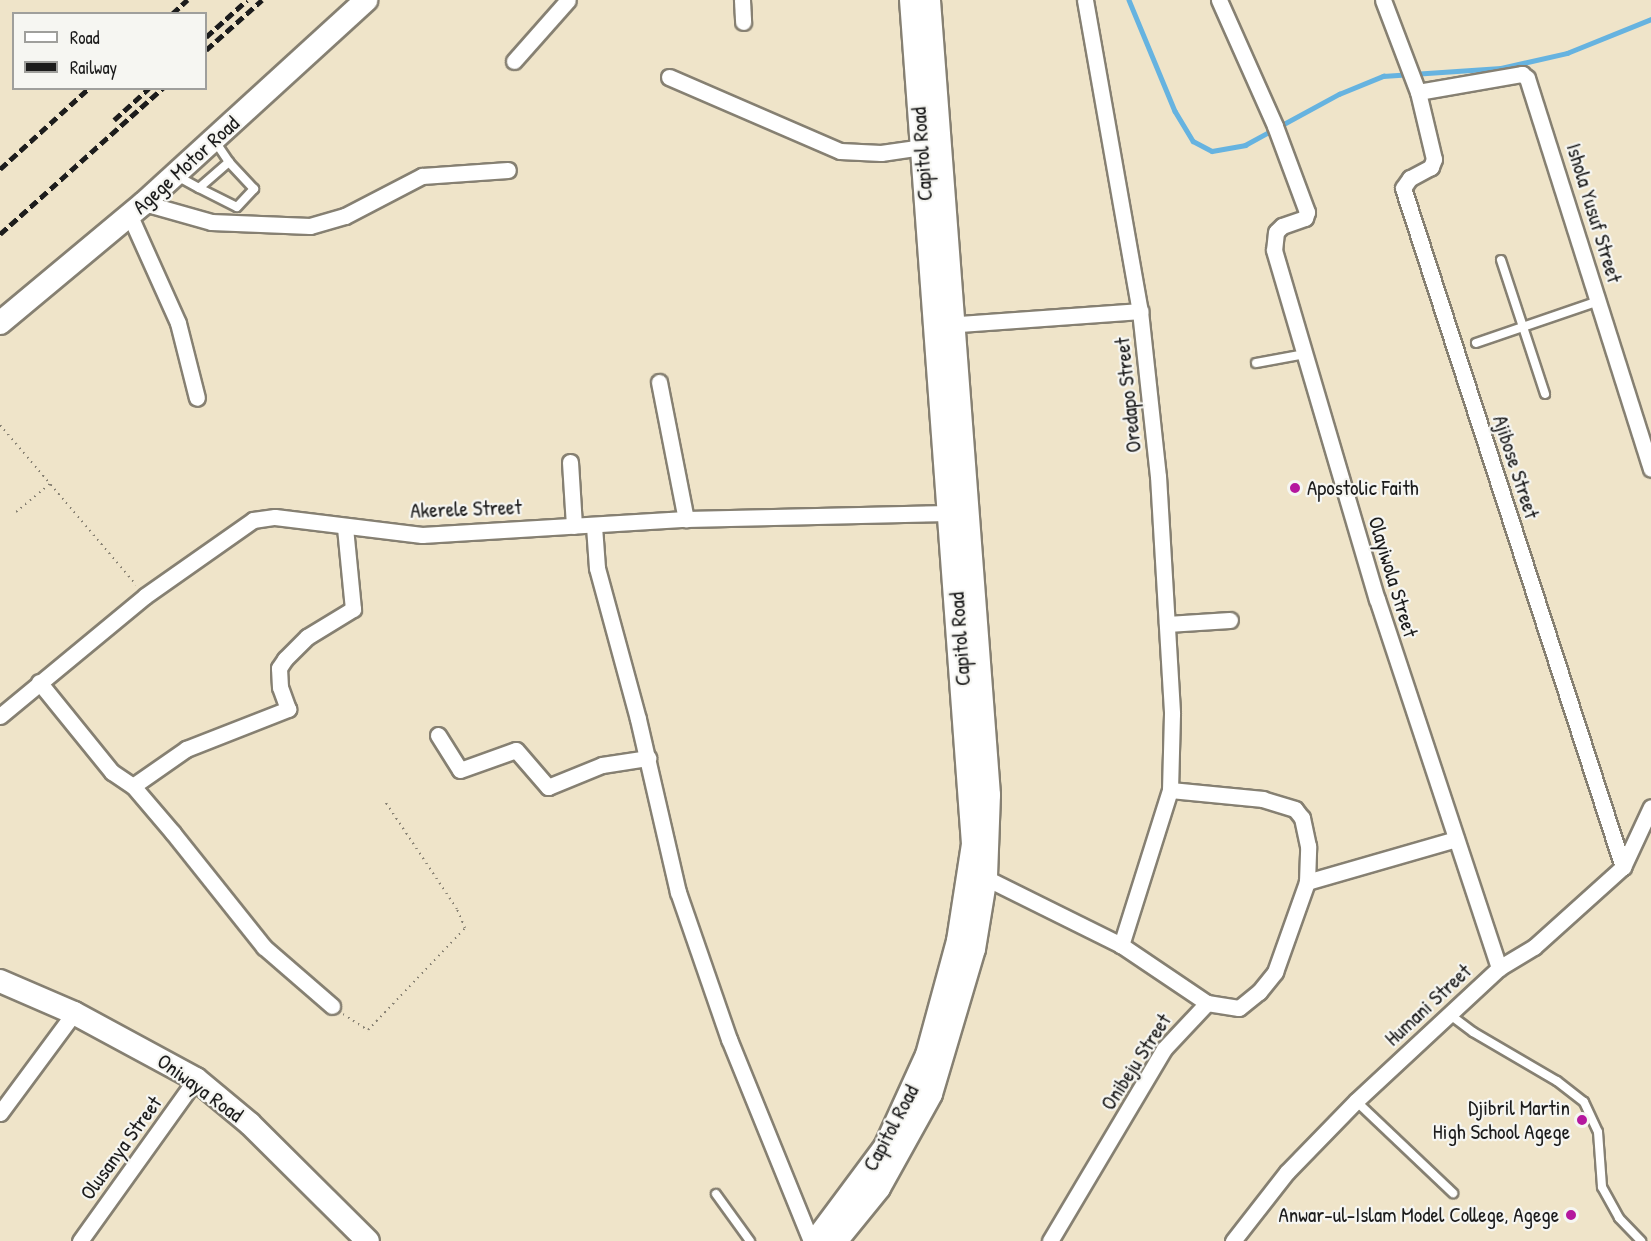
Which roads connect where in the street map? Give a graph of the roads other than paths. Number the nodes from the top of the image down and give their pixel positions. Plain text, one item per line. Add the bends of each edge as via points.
1 (366, 0) edge
2 (742, 0) edge
3 (911, 0) edge
4 (929, 0) edge
5 (1085, 0) edge
6 (1219, 0) edge
7 (1383, 0) edge
8 (560, 3) edge
9 (743, 22) dead end
10 (514, 61) dead end
11 (669, 77) dead end
12 (1417, 89) junction
13 (214, 140) junction
14 (922, 147) junction
15 (229, 162) junction
16 (508, 170) dead end
17 (175, 175) junction
18 (199, 188) junction
19 (137, 210) junction
20 (1501, 260) dead end
21 (1599, 301) junction
22 (1140, 311) junction
23 (0, 323) edge
24 (944, 326) junction
25 (1523, 327) junction
26 (1476, 343) dead end
27 (1305, 354) junction
28 (1256, 363) dead end
29 (659, 382) dead end
30 (1545, 394) dead end
31 (197, 398) dead end
32 (570, 462) dead end
33 (1651, 469) edge
34 (950, 513) junction
35 (686, 519) junction
36 (574, 526) junction
37 (594, 526) junction
38 (345, 528) junction
39 (1230, 620) dead end
40 (1167, 624) junction
41 (39, 682) junction
42 (0, 716) edge
43 (438, 735) dead end
44 (648, 758) junction
45 (133, 786) junction
46 (1170, 790) junction
47 (1651, 807) edge
48 (1456, 839) junction
49 (1623, 867) junction
50 (978, 874) junction
51 (1307, 882) junction
52 (1122, 945) junction
53 (1499, 968) junction
54 (0, 981) edge
55 (1208, 1003) junction
56 (332, 1006) road end
57 (74, 1013) junction
58 (1449, 1014) junction
59 (196, 1079) junction
60 (1356, 1101) junction
61 (0, 1113) edge
62 (1453, 1192) dead end
63 (716, 1194) dead end
64 (80, 1241) edge
65 (368, 1241) edge
66 (750, 1241) edge
67 (813, 1241) edge
68 (836, 1241) edge
69 (1050, 1241) edge
70 (1233, 1241) edge
71 (1641, 1241) edge

1 - 13 main road, Agege Motor Road
2 - 9 street
3 - 14 main road, Capitol Road
4 - 24 main road, Capitol Road
5 - 22 street, Oredapo Street
6 - 27 street, Olayiwola Street via 1283,145 1307,212 1305,218 1276,232 1274,250
7 - 12 street
8 - 10 street
11 - 14 street via 840,151 881,153
12 - 21 street, Ishola Yusuf Street via 1522,74 1527,78
12 - 49 street, Ajibose Street via 1434,159 1431,167 1410,178 1403,188
13 - 15 lane
13 - 17 main road, Agege Motor Road
14 - 24 main road, Capitol Road
15 - 18 lane
15 - 18 lane via 254,189 237,207
16 - 19 street via 454,171 422,177 345,216 310,226 211,222
17 - 18 lane
17 - 19 main road, Agege Motor Road
19 - 23 main road, Agege Motor Road
19 - 31 street via 178,323
20 - 25 lane
21 - 25 lane
21 - 33 street, Ishola Yusuf Street
22 - 24 street
22 - 40 street, Oredapo Street via 1158,476
24 - 34 main road, Capitol Road
24 - 50 main road, Capitol Road via 989,795
25 - 26 lane
25 - 30 lane
27 - 28 lane
27 - 48 street, Olayiwola Street via 1377,599
29 - 35 street
32 - 36 street
34 - 35 street, Akerele Street
34 - 50 main road, Capitol Road
35 - 37 street, Akerele Street
36 - 37 street, Akerele Street
36 - 38 street, Akerele Street via 422,535
37 - 44 street via 597,568
38 - 41 street, Akerele Street via 275,517 253,520 145,596
38 - 45 street via 352,609 307,637 279,668 280,687 288,709 186,749
39 - 40 street
40 - 46 street, Oredapo Street
41 - 42 street, Akerele Street
41 - 45 street via 112,772
43 - 44 street via 460,770 516,750 548,787 602,765
44 - 67 street via 664,836 695,947
45 - 56 street via 264,947
46 - 51 street via 1263,799 1295,809 1302,818 1308,846
46 - 52 street
47 - 49 street, Humani Street
48 - 51 street
48 - 53 street, Olayiwola Street
49 - 53 street, Humani Street via 1542,940
50 - 52 street
50 - 67 main road, Capitol Road via 916,1082 885,1148
50 - 68 main road, Capitol Road via 974,949 931,1094 879,1188
51 - 55 street via 1275,972 1259,993 1239,1008
52 - 55 street
53 - 58 street, Humani Street
54 - 57 main road, Oniwaya Road
55 - 69 street, Onibeju Street via 1164,1049
57 - 59 main road, Oniwaya Road
57 - 61 street
58 - 60 street, Humani Street
58 - 71 lane via 1584,1102 1598,1132 1602,1187 1619,1218
59 - 64 street, Olusanya Street
59 - 65 main road, Oniwaya Road via 250,1124
60 - 62 lane
60 - 70 street, Humani Street via 1287,1172
63 - 66 lane

